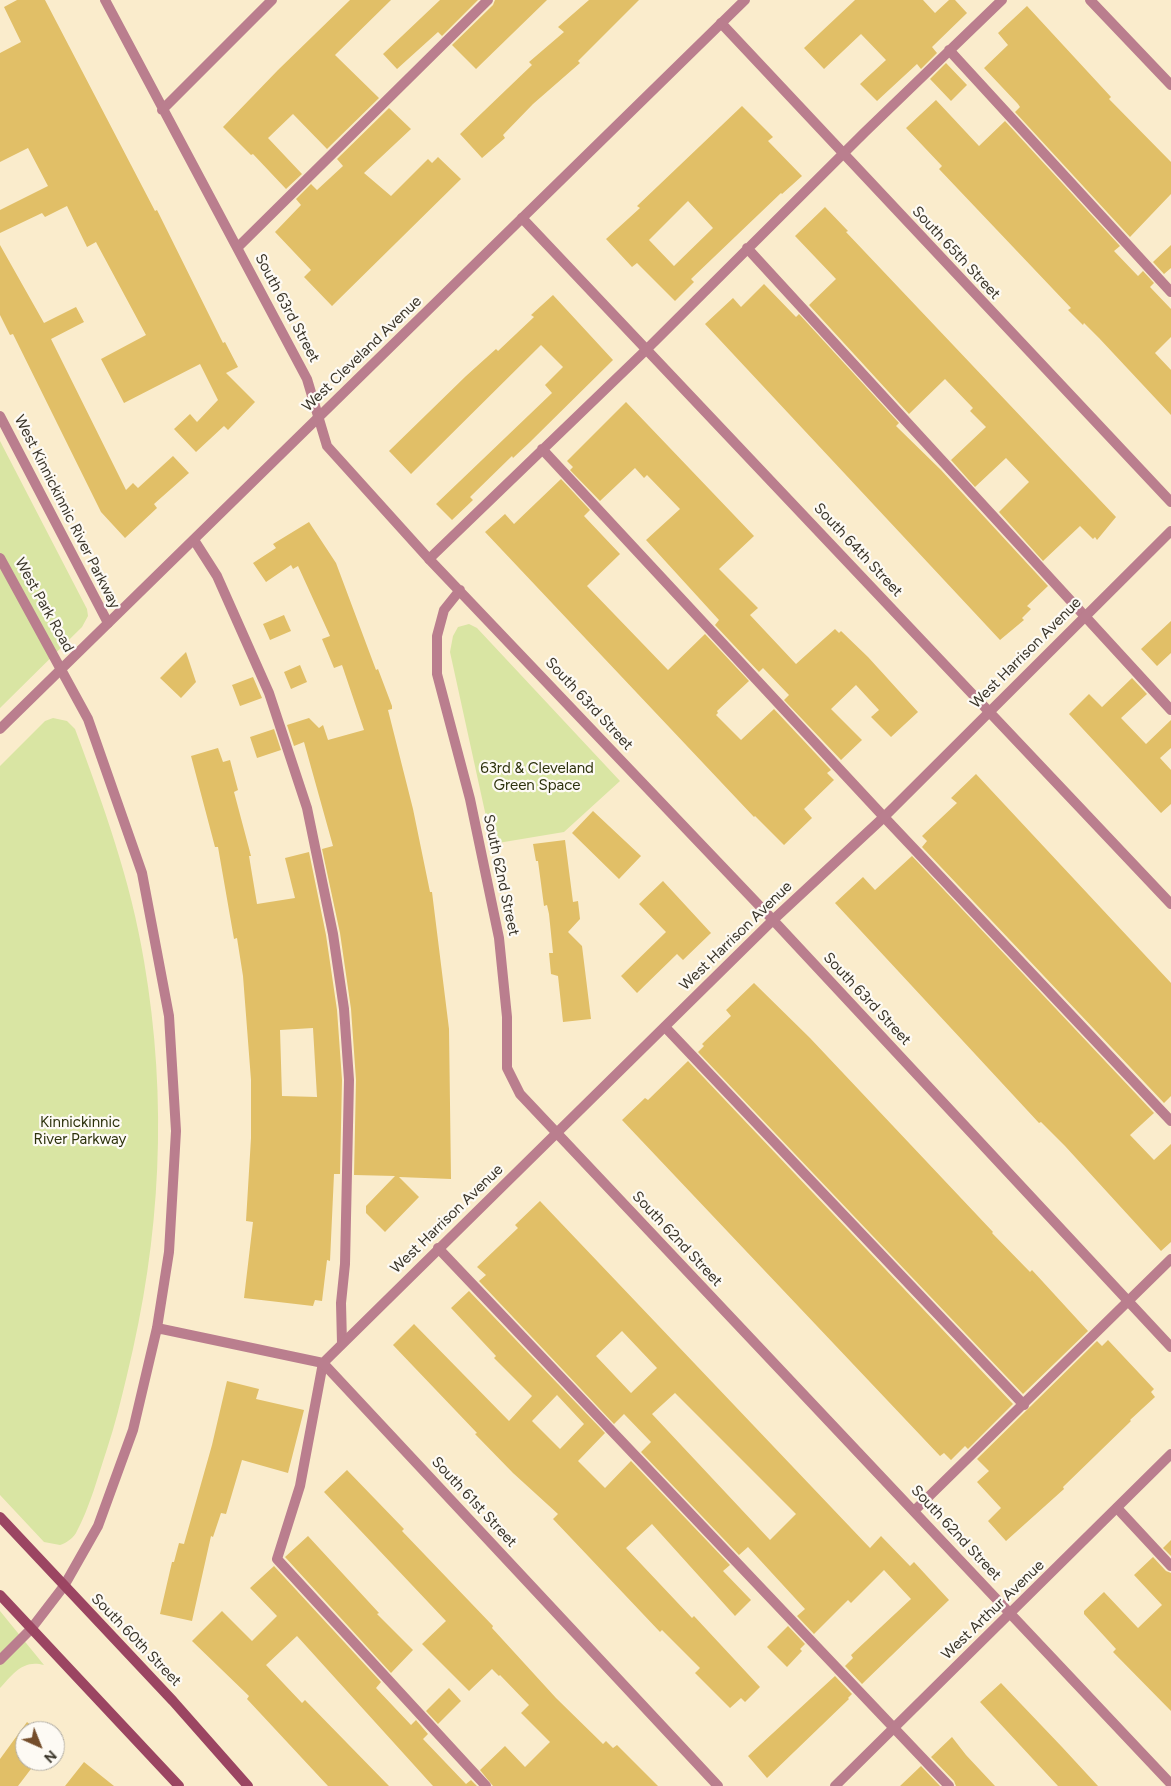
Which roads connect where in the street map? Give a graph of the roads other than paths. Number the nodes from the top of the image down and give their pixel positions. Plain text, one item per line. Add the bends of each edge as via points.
1 (105, 0) edge
2 (272, 0) edge
3 (488, 0) edge
4 (745, 0) edge
5 (1002, 0) edge
6 (1090, 0) edge
7 (721, 24) junction
8 (949, 50) junction
9 (1171, 85) edge
10 (162, 110) junction
11 (843, 154) junction
12 (522, 218) junction
13 (238, 247) junction
14 (747, 248) junction
15 (1171, 292) edge
16 (648, 349) junction
17 (0, 416) edge
18 (320, 416) junction
19 (542, 449) junction
20 (1171, 502) edge
21 (1171, 531) edge
22 (194, 540) junction
23 (0, 558) edge
24 (429, 559) junction
25 (460, 590) junction
26 (1085, 617) junction
27 (108, 623) junction
28 (61, 667) junction
29 (1171, 710) edge
30 (989, 711) junction
31 (0, 729) edge
32 (884, 817) junction
33 (1171, 904) edge
34 (773, 920) junction
35 (664, 1027) junction
36 (1171, 1121) edge
37 (556, 1134) junction
38 (438, 1248) junction
39 (1171, 1259) edge
40 (1128, 1301) junction
41 (157, 1328) junction
42 (342, 1343) junction
43 (1171, 1347) edge
44 (323, 1362) junction
45 (1024, 1404) junction
46 (1171, 1454) edge
47 (1117, 1508) junction
48 (914, 1511) junction
49 (0, 1517) edge
50 (1171, 1566) edge
51 (64, 1586) junction
52 (0, 1595) edge
53 (1012, 1614) junction
54 (31, 1629) junction
55 (0, 1660) edge
56 (894, 1728) junction
57 (1171, 1784) edge
58 (179, 1786) edge
59 (248, 1786) edge
60 (486, 1786) edge
61 (718, 1786) edge
62 (835, 1786) edge
63 (949, 1786) edge

1 - 10 street, South 63rd Street
2 - 10 street
3 - 13 street
4 - 7 street, West Cleveland Avenue
5 - 8 street
6 - 9 street
7 - 11 street, South 65th Street
7 - 12 street, West Cleveland Avenue
8 - 11 street
8 - 15 street
10 - 13 street, South 63rd Street
11 - 14 street
11 - 20 street, South 65th Street
12 - 16 street, South 64th Street
12 - 18 street, West Cleveland Avenue
13 - 18 street, South 63rd Street via 307,379
14 - 16 street
14 - 26 street
16 - 19 street
16 - 30 street, South 64th Street
17 - 27 street, West Kinnickinnic River Parkway
18 - 22 street, West Cleveland Avenue
18 - 24 street, South 63rd Street via 327,446
19 - 24 street
19 - 32 street
21 - 26 street, West Harrison Avenue
22 - 27 street, West Cleveland Avenue
22 - 42 street via 217,576 269,693 307,808 333,934 344,1009 349,1080
23 - 28 street, West Park Road
24 - 25 street, South 63rd Street
25 - 34 street, South 63rd Street
25 - 37 street, South 62nd Street via 444,610 437,636 437,674 470,799 499,938 507,1017 507,1068 520,1094
26 - 29 street
26 - 30 street, West Harrison Avenue
27 - 28 street, West Cleveland Avenue
28 - 31 street, West Cleveland Avenue
28 - 41 street via 88,719 142,873 170,1016 176,1131 169,1252
30 - 32 street, West Harrison Avenue
30 - 33 street, South 64th Street
32 - 34 street, West Harrison Avenue
32 - 36 street
34 - 35 street, West Harrison Avenue
34 - 40 street, South 63rd Street
35 - 37 street, West Harrison Avenue
35 - 45 street
37 - 38 street, West Harrison Avenue
37 - 48 street, South 62nd Street
38 - 42 street, West Harrison Avenue
38 - 56 street
39 - 40 street
40 - 43 street, South 63rd Street
40 - 45 street
41 - 44 street
41 - 51 street via 133,1430 98,1526
42 - 44 street, West Harrison Avenue
44 - 60 street via 300,1486 277,1559
44 - 61 street, South 61st Street
45 - 48 street
46 - 47 street, West Arthur Avenue
47 - 50 street
47 - 53 street, West Arthur Avenue
48 - 53 street, South 62nd Street
49 - 51 main road, South 60th Street
51 - 54 street
51 - 59 main road, South 60th Street
52 - 54 main road
53 - 56 street, West Arthur Avenue
53 - 57 street, South 62nd Street
54 - 55 street
54 - 58 main road
56 - 62 street, West Arthur Avenue
56 - 63 street

